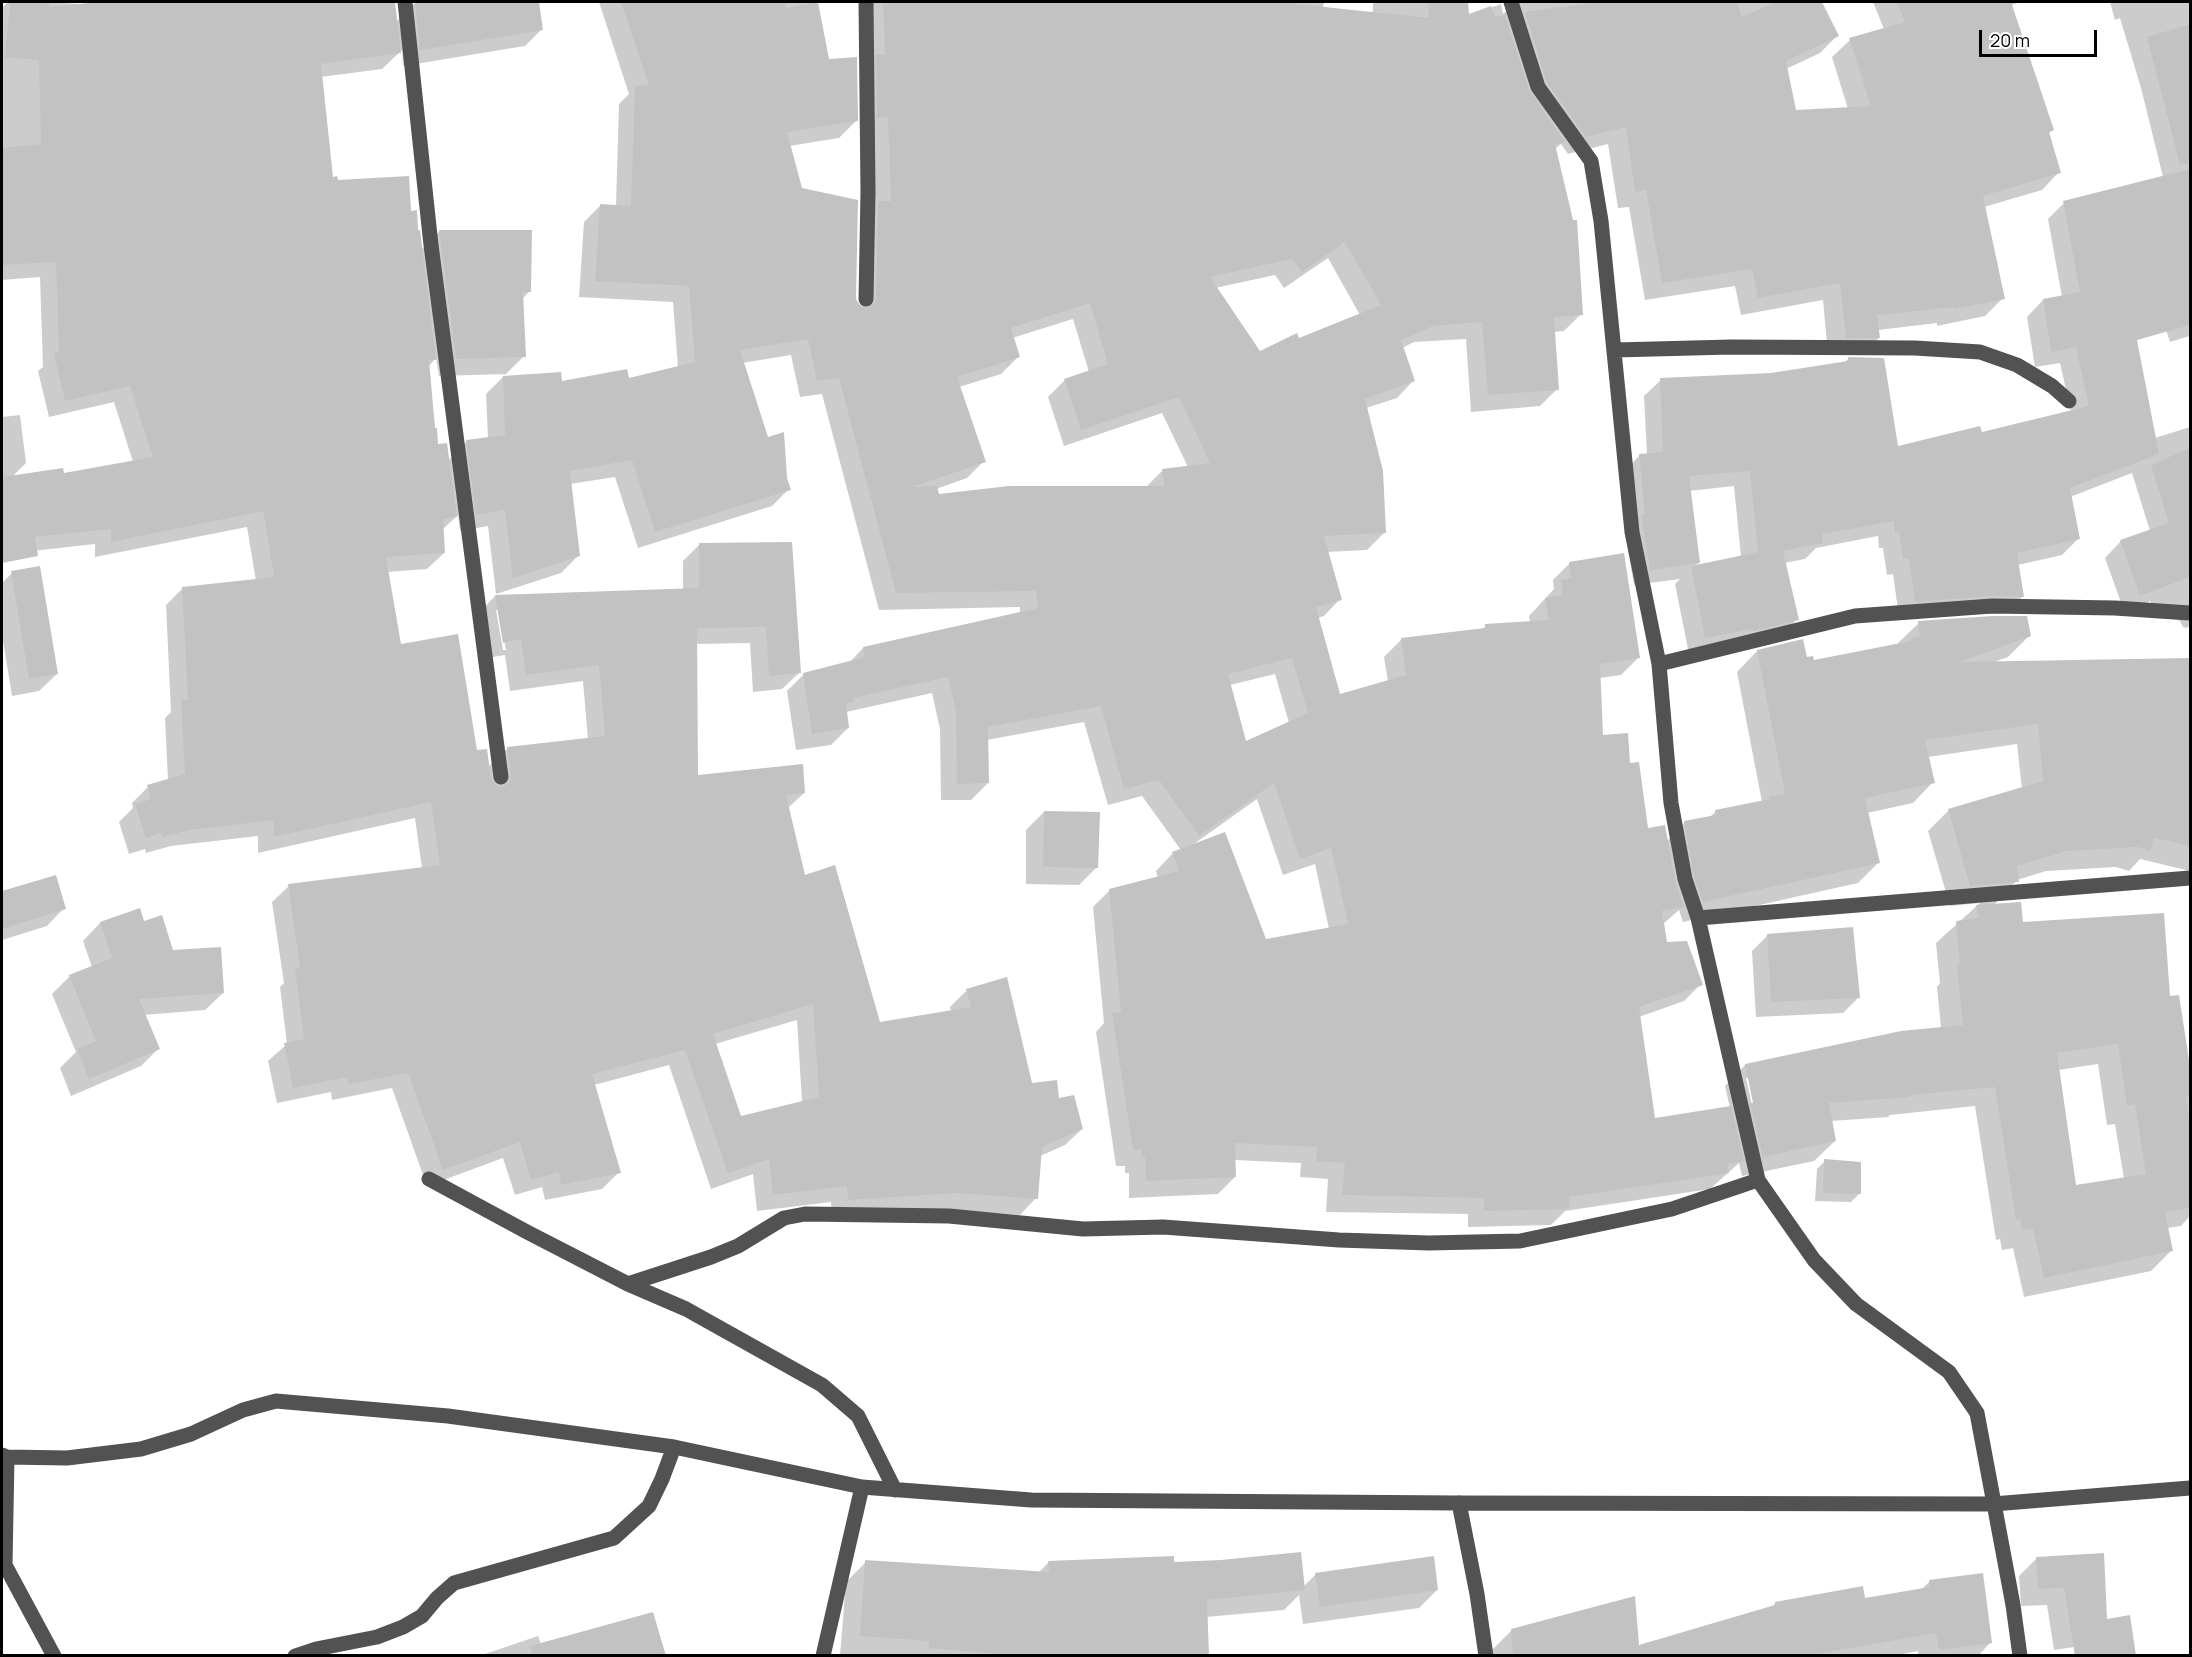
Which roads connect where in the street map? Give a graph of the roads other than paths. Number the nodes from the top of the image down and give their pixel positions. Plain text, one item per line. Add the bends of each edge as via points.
1 (405, 2) edge
2 (866, 2) edge
3 (1511, 2) edge
4 (866, 298) dead end
5 (1615, 350) junction
6 (2069, 401) dead end
7 (2190, 613) edge
8 (1659, 664) junction
9 (501, 777) dead end
10 (2190, 878) edge
11 (1698, 918) junction
12 (429, 1179) dead end
13 (1758, 1180) junction
14 (628, 1284) junction
15 (674, 1447) junction
16 (4, 1456) edge
17 (862, 1487) junction
18 (2190, 1488) edge
19 (895, 1490) junction
20 (1459, 1503) junction
21 (1993, 1504) junction
22 (54, 1656) edge
23 (295, 1656) edge
24 (823, 1656) edge
25 (1486, 1656) edge
26 (2020, 1656) edge

1 - 9 street via 431,245
2 - 4 street
3 - 5 street via 1538,87 1591,161
5 - 6 street via 1915,348 1980,352 2017,365
5 - 8 street via 1632,532
7 - 8 street via 1992,606 1855,616
8 - 11 street via 1671,803 1685,879
10 - 11 street
11 - 13 street
12 - 14 street
13 - 14 street via 1672,1209 1520,1241 1350,1241 1163,1227 1083,1229 949,1216 805,1214 784,1218 738,1246 711,1257
13 - 21 street via 1814,1260 1856,1304 1949,1372 1977,1413
14 - 19 street via 686,1310 822,1385 858,1416
15 - 16 street via 448,1416 276,1401 141,1449 67,1458
15 - 17 street
15 - 23 street via 649,1506 614,1538 454,1583 422,1616 403,1627
16 - 22 street via 4,1564
17 - 19 street
17 - 24 street
18 - 21 street
19 - 20 street via 1031,1500
20 - 21 street
20 - 25 street
21 - 26 street

